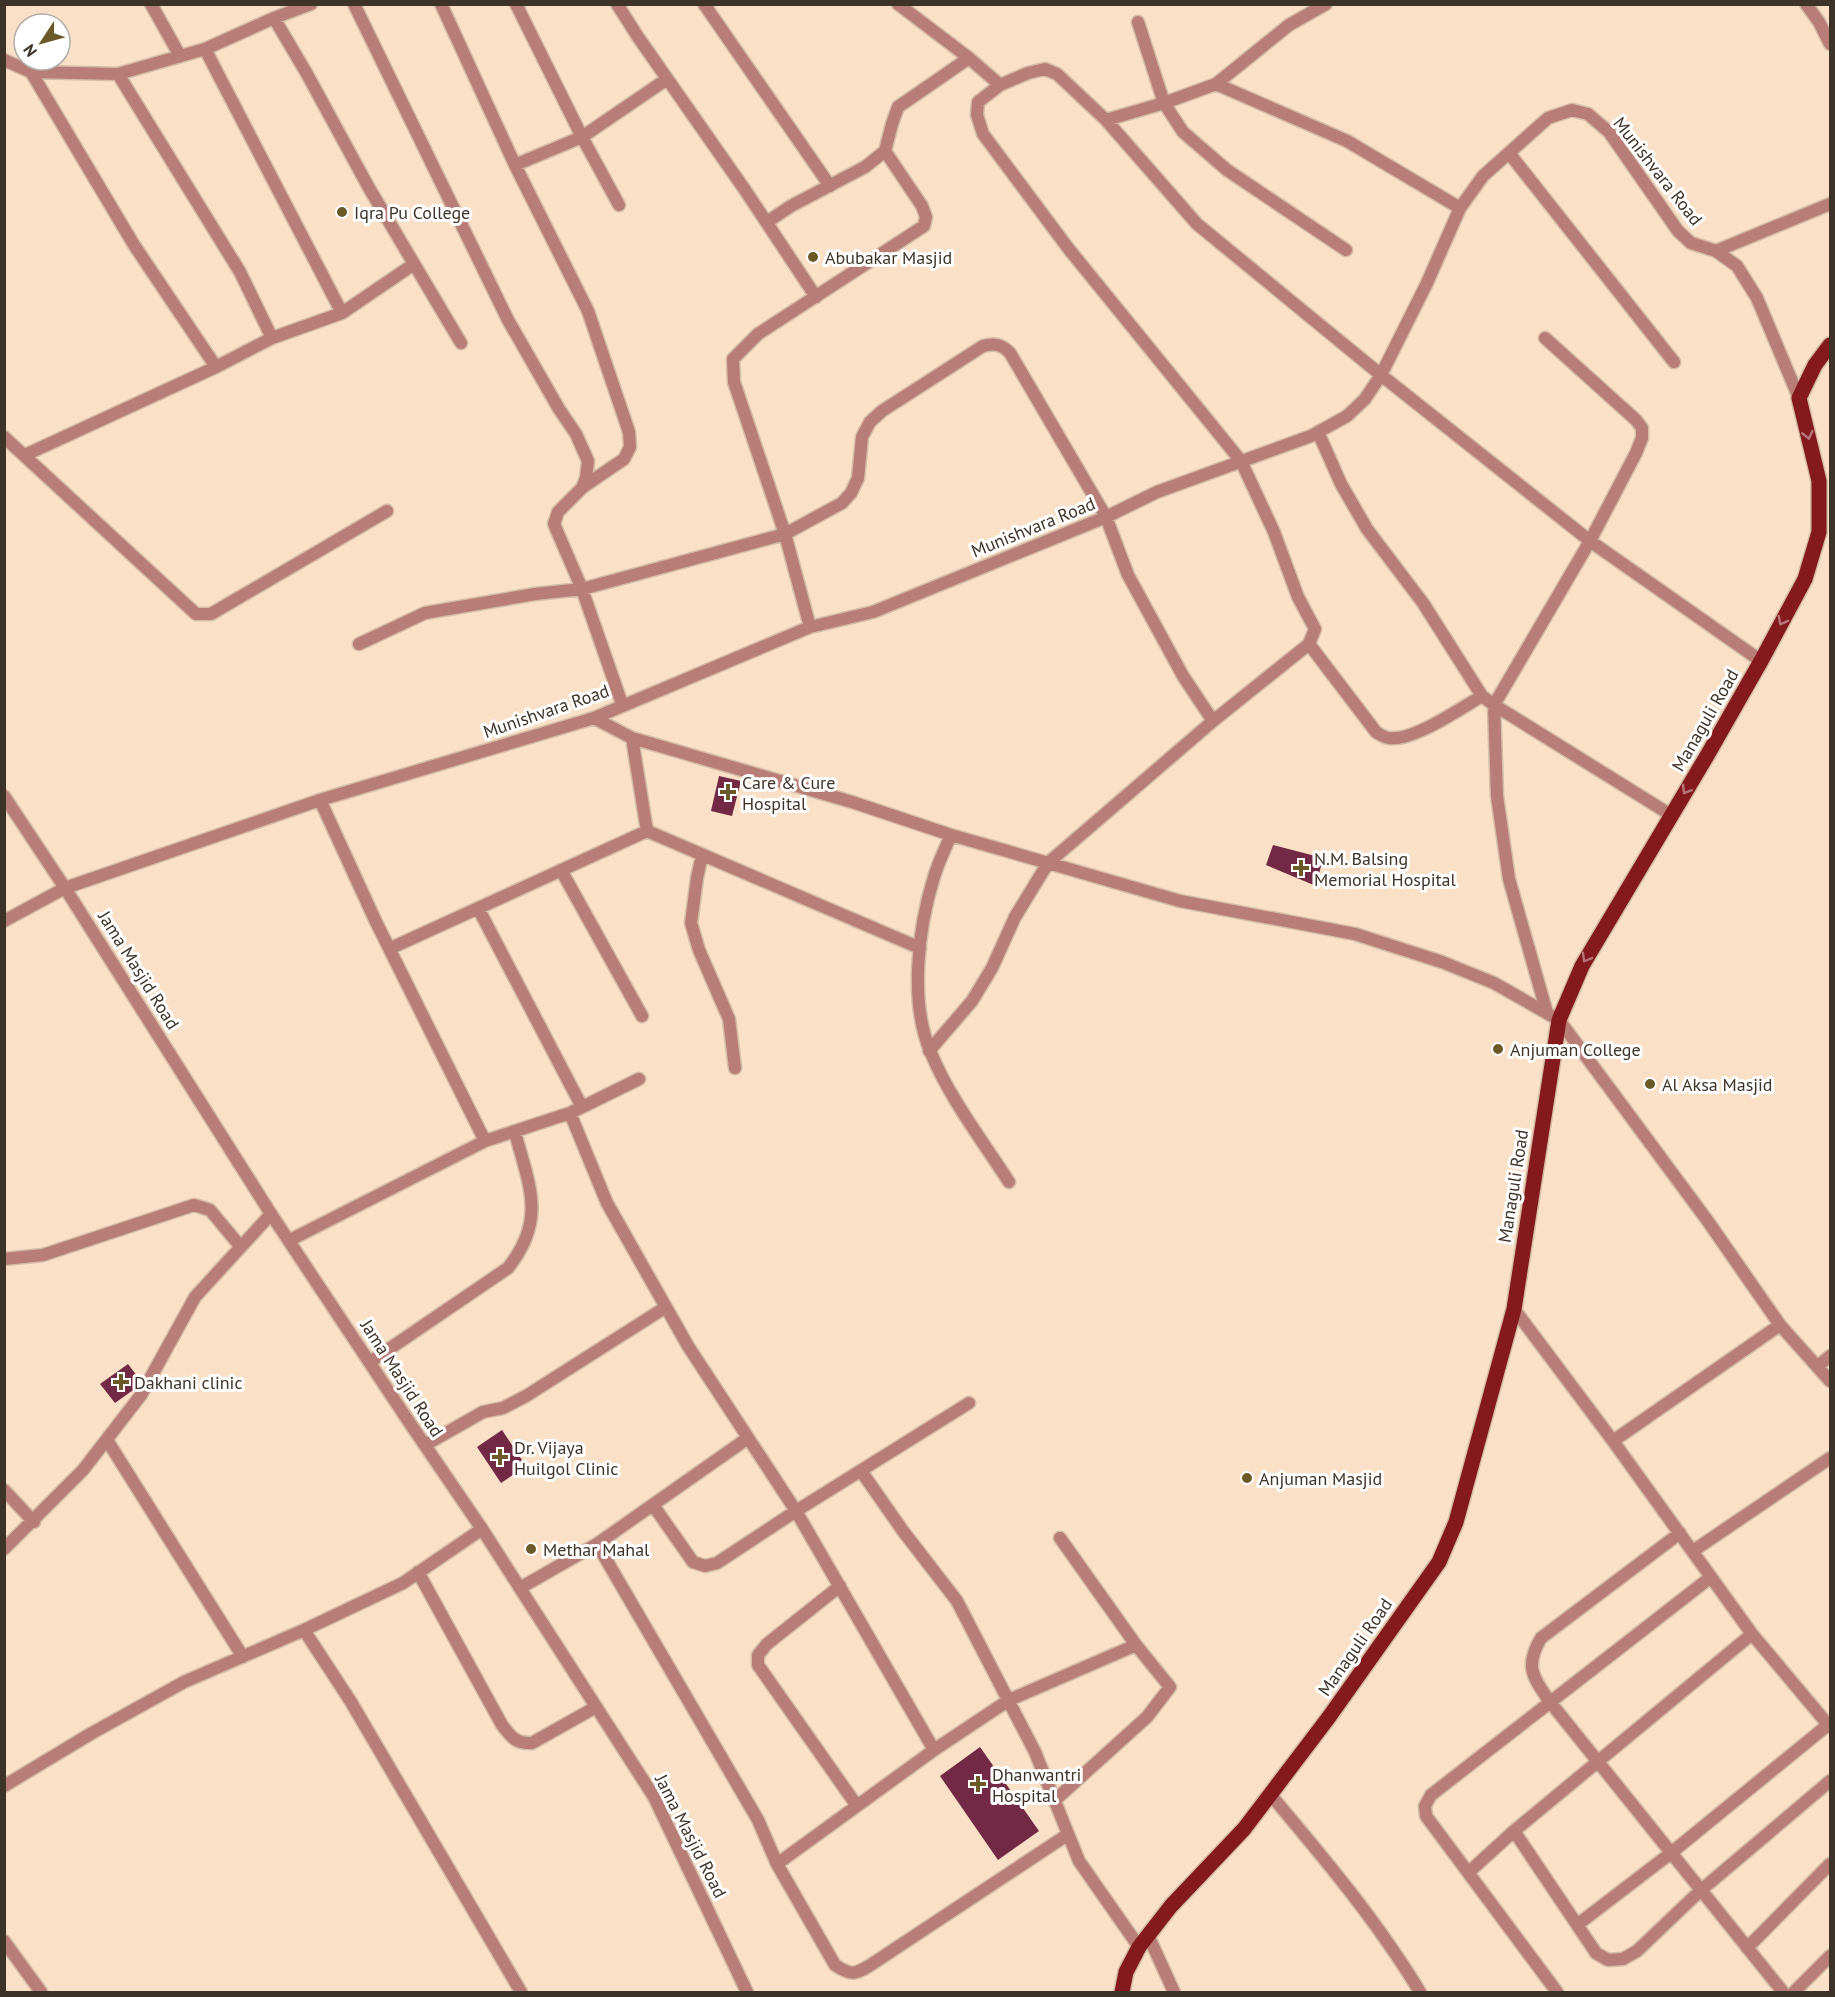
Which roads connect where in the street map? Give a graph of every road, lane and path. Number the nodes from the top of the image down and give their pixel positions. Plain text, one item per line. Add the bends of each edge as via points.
1 (151, 4) edge
2 (311, 4) edge
3 (354, 4) edge
4 (441, 4) edge
5 (516, 4) edge
6 (617, 4) edge
7 (704, 4) edge
8 (898, 4) edge
9 (1326, 4) edge
10 (1806, 4) edge
11 (290, 8) edge
12 (274, 18) junction
13 (1138, 22) dead end
14 (1830, 44) edge
15 (205, 49) junction
16 (180, 56) junction
17 (969, 58) junction
18 (31, 72) joint
19 (118, 74) junction
20 (667, 79) junction
21 (1216, 84) junction
22 (1000, 85) junction
23 (1164, 103) junction
24 (1106, 120) junction
25 (582, 137) junction
26 (885, 151) junction
27 (1509, 153) junction
28 (515, 165) junction
29 (830, 186) junction
30 (1830, 204) edge
31 (619, 206) dead end
32 (1460, 208) junction
33 (767, 222) junction
34 (1346, 250) dead end
35 (1716, 251) junction
36 (414, 264) junction
37 (816, 297) junction
38 (342, 313) junction
39 (272, 338) junction
40 (1545, 338) dead end
41 (461, 343) dead end
42 (1830, 345) edge
43 (1674, 362) dead end
44 (216, 367) junction
45 (1381, 375) junction
46 (1799, 398) junction
47 (1318, 432) junction
48 (4, 437) edge
49 (25, 455) junction
50 (1241, 462) junction
51 (582, 488) junction
52 (387, 511) dead end
53 (1106, 517) junction
54 (785, 534) junction
55 (1590, 541) junction
56 (582, 589) junction
57 (810, 627) junction
58 (359, 644) dead end
59 (1309, 644) junction
60 (1761, 661) junction
61 (1482, 696) junction
62 (622, 704) junction
63 (1494, 705) junction
64 (594, 717) junction
65 (1213, 721) junction
66 (632, 738) junction
67 (4, 796) edge
68 (320, 800) junction
69 (1671, 815) junction
70 (647, 831) junction
71 (951, 835) junction
72 (702, 855) junction
73 (1048, 863) junction
74 (561, 870) junction
75 (65, 888) junction
76 (478, 908) junction
77 (4, 921) edge
78 (391, 948) junction
79 (920, 948) junction
80 (642, 1016) dead end
81 (1553, 1016) junction
82 (929, 1051) junction
83 (735, 1068) dead end
84 (639, 1079) dead end
85 (582, 1107) junction
86 (570, 1113) junction
87 (515, 1132) junction
88 (485, 1141) junction
89 (1009, 1182) dead end
90 (272, 1214) junction
91 (290, 1240) junction
92 (240, 1246) junction
93 (4, 1260) edge
94 (666, 1307) junction
95 (1514, 1309) junction
96 (1780, 1325) junction
97 (1830, 1356) edge
98 (370, 1362) junction
99 (1818, 1366) junction
100 (1830, 1382) edge
101 (969, 1403) dead end
102 (748, 1438) junction
103 (107, 1440) junction
104 (1613, 1441) junction
105 (425, 1445) junction
106 (1830, 1458) edge
107 (861, 1471) junction
108 (4, 1490) edge
109 (653, 1505) junction
110 (796, 1511) junction
111 (34, 1522) junction
112 (482, 1528) junction
113 (1680, 1533) junction
114 (1060, 1538) dead end
115 (597, 1544) junction
116 (4, 1549) edge
117 (1693, 1551) junction
118 (418, 1572) junction
119 (1711, 1576) junction
120 (840, 1586) junction
121 (520, 1588) junction
122 (304, 1630) junction
123 (1752, 1634) junction
124 (1136, 1645) junction
125 (243, 1657) junction
126 (1009, 1700) junction
127 (1550, 1702) junction
128 (596, 1707) junction
129 (1830, 1726) edge
130 (934, 1750) junction
131 (1598, 1760) junction
132 (1830, 1781) edge
133 (4, 1786) edge
134 (1270, 1794) junction
135 (1054, 1801) junction
136 (857, 1806) junction
137 (1514, 1831) junction
138 (1067, 1835) junction
139 (1671, 1853) junction
140 (777, 1864) junction
141 (1830, 1864) edge
142 (1469, 1872) junction
143 (1700, 1891) junction
144 (1577, 1925) junction
145 (4, 1941) edge
146 (1143, 1941) junction
147 (1747, 1948) junction
148 (1830, 1956) edge
149 (41, 1992) edge
150 (521, 1992) edge
151 (747, 1992) edge
152 (1122, 1992) edge
153 (1174, 1992) edge
154 (1420, 1992) edge
155 (1557, 1992) edge
156 (1783, 1992) edge
157 (1794, 1992) edge

1 - 16 street
2 - 11 street
3 - 51 street via 508,320 576,434 588,461
4 - 28 street
5 - 25 street
6 - 20 street
7 - 29 street
8 - 17 street
9 - 21 street via 1289,25
10 - 14 street
11 - 12 street
12 - 15 street
12 - 36 street
13 - 23 street
15 - 16 street
15 - 38 street
16 - 19 street
17 - 22 street
17 - 26 street via 898,107
18 - 19 street
18 - 44 street via 134,245
19 - 39 street via 240,272
20 - 25 street
20 - 33 street
21 - 23 street
21 - 32 street via 1347,141
22 - 24 street via 1045,69 1057,74
22 - 50 street via 978,102 983,134 1068,248
23 - 24 street
23 - 34 street via 1184,132 1227,170
24 - 45 street via 1197,224
25 - 28 street
25 - 31 street
26 - 29 street
26 - 37 street via 922,206 924,226
27 - 32 street, Munishvara Road via 1483,176
27 - 35 street, Munishvara Road via 1548,118 1572,110 1588,114 1609,132 1678,231 1691,243
27 - 43 street
28 - 51 street via 588,311 629,432 630,447 624,459
29 - 33 street
30 - 35 street
32 - 45 street, Munishvara Road
33 - 37 street
35 - 46 street, Munishvara Road via 1737,266 1757,298
36 - 38 street
36 - 41 street
37 - 54 street via 758,334 733,359 734,382
38 - 39 street
39 - 44 street
40 - 55 street via 1642,428 1636,453
42 - 46 main road
44 - 49 street
45 - 47 street, Munishvara Road via 1365,399 1347,416
45 - 55 street
46 -> 60 main road, Managuli Road via 1819,481 1819,532 1805,579
47 - 50 street, Munishvara Road
47 - 61 street via 1362,520 1423,603
48 - 49 street
49 - 52 street via 196,614 211,614
50 - 53 street, Munishvara Road via 1157,492
50 - 59 street via 1315,629
51 - 56 street via 558,512 554,524
53 - 54 street via 1010,353 994,343 983,346 882,411 862,437 858,478 851,493 842,503
53 - 57 street, Munishvara Road via 873,612
53 - 65 street via 1128,575 1183,676
54 - 56 street
54 - 57 street
55 - 60 street
55 - 63 street
56 - 58 street via 425,613
56 - 62 street
57 - 62 street, Munishvara Road
59 - 61 street via 1376,732 1388,738 1423,730
59 - 65 street
60 -> 69 main road, Managuli Road
61 - 63 street
62 - 64 street, Munishvara Road
63 - 69 street
63 - 81 street via 1497,796 1509,879
64 - 66 street
64 - 68 street, Munishvara Road
65 - 73 street
66 - 70 street
66 - 71 street
67 - 75 street, Jama Masjid Road
68 - 75 street, Munishvara Road
68 - 78 street
69 -> 81 main road, Managuli Road
70 - 72 street
70 - 74 street
71 - 73 street
71 - 79 street via 934,877
72 - 79 street
72 - 83 street via 691,923 729,1019
73 - 81 street via 1180,901 1355,934 1453,966 1494,983
73 - 82 street via 972,1000
74 - 76 street
74 - 80 street
75 - 77 street, Munishvara Road
75 - 90 street, Jama Masjid Road
76 - 78 street
76 - 85 street
78 - 88 street
79 - 82 street via 920,1014
81 - 95 main road, Managuli Road
81 - 96 street via 1707,1220
82 - 89 street
84 - 85 street
85 - 86 street
86 - 87 street
86 - 94 street via 607,1203
87 - 88 street
87 - 98 street via 533,1203 521,1252 508,1268
88 - 91 street
90 - 91 street, Jama Masjid Road
90 - 92 street
91 - 98 street, Jama Masjid Road
92 - 93 street via 210,1210 194,1205 44,1255
92 - 103 street via 195,1297 141,1395
94 - 102 street
94 - 105 street via 526,1396 503,1408 483,1412
95 - 104 street
95 - 134 main road, Managuli Road via 1458,1513 1439,1562
96 - 99 street
96 - 104 street
97 - 99 street
98 - 105 street, Jama Masjid Road
99 - 100 street
101 - 107 street
102 - 109 street
102 - 110 street
103 - 111 street
103 - 125 street
104 - 113 street
105 - 112 street, Jama Masjid Road
106 - 117 street
107 - 110 street
107 - 126 street via 957,1601
108 - 111 street
109 - 110 street via 693,1562 705,1566 717,1563
109 - 115 street
110 - 120 street
111 - 116 street
112 - 118 street
112 - 121 street, Jama Masjid Road
113 - 117 street
113 - 127 street via 1541,1638 1531,1662 1533,1676
114 - 124 street
115 - 121 street
115 - 140 street via 758,1820
117 - 119 street
118 - 122 street via 403,1583
118 - 128 street via 512,1738 522,1744 532,1743
119 - 123 street
119 - 127 street
120 - 130 street
120 - 136 street via 767,1644 758,1655 758,1665
121 - 128 street, Jama Masjid Road
122 - 125 street
122 - 150 street via 351,1702
123 - 129 street
123 - 131 street
124 - 126 street
124 - 135 street via 1170,1687 1147,1717
125 - 133 street via 184,1682
126 - 130 street
126 - 135 street
127 - 131 street
127 - 142 street via 1431,1795 1425,1806 1426,1816
128 - 151 street, Jama Masjid Road via 654,1797
129 - 139 street
130 - 136 street
131 - 137 street
131 - 139 street
132 - 143 street
134 - 146 main road, Managuli Road via 1244,1829
134 - 154 street via 1373,1921
135 - 138 street
136 - 140 street
137 - 142 street
137 - 144 street
138 - 140 street via 856,1973 835,1965
138 - 146 street via 1079,1861
139 - 143 street
139 - 144 street
141 - 147 street
142 - 155 street
143 - 144 street via 1637,1951 1623,1959 1608,1960 1596,1953
143 - 147 street
145 - 149 street
146 - 152 main road, Managuli Road via 1126,1972
146 - 153 street
147 - 156 street
148 - 157 street

